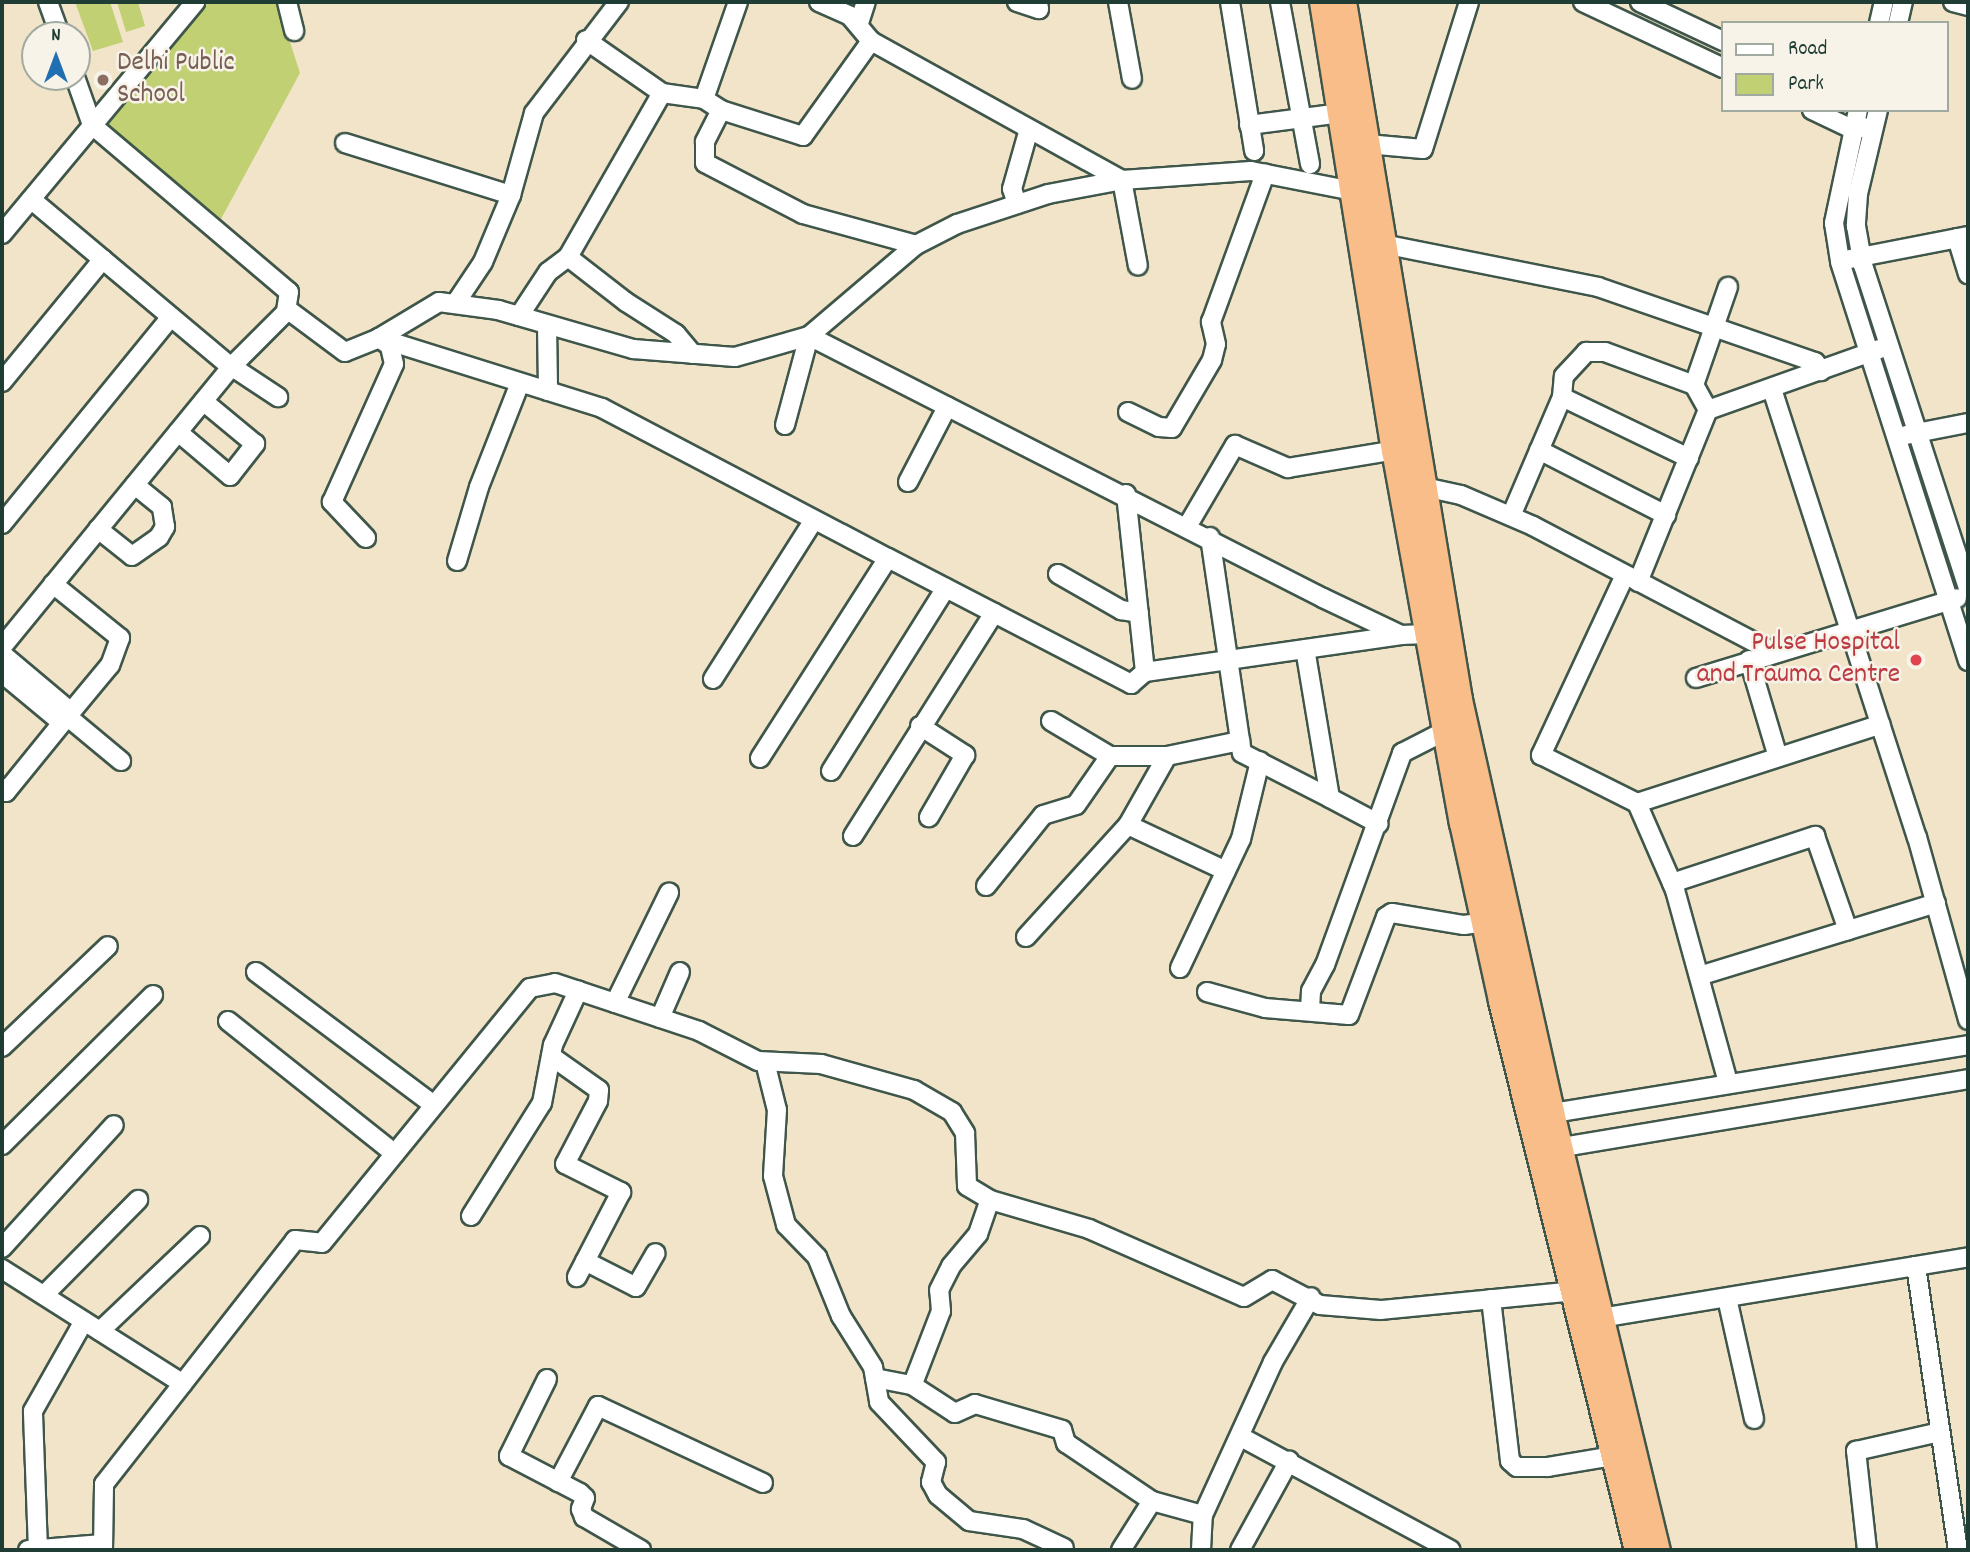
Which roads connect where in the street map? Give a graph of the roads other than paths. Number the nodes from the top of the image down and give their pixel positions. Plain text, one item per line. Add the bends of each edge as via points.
1 (48, 2) edge
2 (195, 2) edge
3 (287, 2) edge
4 (738, 2) edge
5 (819, 2) edge
6 (866, 2) edge
7 (1017, 2) edge
8 (1038, 2) edge
9 (1118, 2) edge
10 (1230, 2) edge
11 (1280, 2) edge
12 (1322, 2) edge
13 (1343, 2) edge
14 (1469, 2) edge
15 (1583, 2) edge
16 (1640, 2) edge
17 (1884, 2) edge
18 (1903, 2) edge
19 (1953, 2) edge
20 (613, 4) edge
21 (1968, 5) edge
22 (55, 21) edge
23 (1879, 21) edge
24 (1898, 21) edge
25 (859, 23) junction
26 (294, 31) dead end
27 (586, 40) junction
28 (871, 41) junction
29 (1722, 41) edge
30 (1722, 68) edge
31 (1132, 79) dead end
32 (80, 91) edge
33 (662, 93) junction
34 (704, 99) junction
35 (721, 110) junction
36 (1816, 112) edge
37 (1341, 113) junction
38 (1868, 114) edge
39 (1303, 118) junction
40 (92, 125) junction
41 (1249, 125) junction
42 (1029, 129) junction
43 (1854, 130) junction
44 (345, 143) dead end
45 (1367, 144) junction
46 (1254, 152) dead end
47 (1310, 164) dead end
48 (1265, 174) junction
49 (1122, 180) junction
50 (1353, 191) junction
51 (511, 195) junction
52 (31, 199) junction
53 (1017, 204) junction
54 (2, 234) edge
55 (1963, 237) edge
56 (1384, 244) junction
57 (916, 245) junction
58 (568, 257) junction
59 (1861, 257) junction
60 (103, 260) junction
61 (1840, 262) junction
62 (1138, 266) dead end
63 (1968, 274) edge
64 (1728, 287) dead end
65 (456, 304) junction
66 (287, 309) junction
67 (171, 317) junction
68 (519, 317) junction
69 (547, 325) junction
70 (1715, 326) junction
71 (809, 336) junction
72 (379, 338) junction
73 (1889, 345) junction
74 (1869, 353) junction
75 (693, 354) junction
76 (232, 368) junction
77 (1821, 371) junction
78 (2, 382) edge
79 (520, 383) junction
80 (1694, 385) junction
81 (1773, 389) junction
82 (548, 391) junction
83 (278, 397) dead end
84 (1562, 397) junction
85 (203, 401) junction
86 (947, 407) junction
87 (1708, 410) junction
88 (1128, 412) dead end
89 (1968, 423) edge
90 (785, 425) dead end
91 (178, 432) junction
92 (1917, 433) junction
93 (1896, 437) junction
94 (1395, 450) junction
95 (1539, 450) junction
96 (1689, 458) junction
97 (908, 482) dead end
98 (135, 485) junction
99 (1412, 485) junction
100 (1126, 494) junction
101 (1666, 514) junction
102 (1511, 516) junction
103 (814, 520) junction
104 (2, 524) edge
105 (1188, 525) junction
106 (98, 529) junction
107 (1210, 537) junction
108 (366, 538) dead end
109 (888, 558) junction
110 (457, 561) dead end
111 (1058, 575) dead end
112 (1632, 578) junction
113 (54, 584) junction
114 (946, 588) junction
115 (1968, 592) edge
116 (1947, 601) junction
117 (993, 613) junction
118 (1139, 613) junction
119 (1850, 629) junction
120 (1427, 634) junction
121 (1401, 635) junction
122 (2, 647) edge
123 (1305, 649) junction
124 (1773, 652) junction
125 (2, 654) edge
126 (1226, 660) junction
127 (1749, 660) junction
128 (1968, 661) edge
129 (1145, 672) junction
130 (2, 673) edge
131 (1696, 678) dead end
132 (713, 679) dead end
133 (67, 717) junction
134 (1051, 721) dead end
135 (1881, 724) junction
136 (920, 726) junction
137 (1446, 731) junction
138 (1240, 741) junction
139 (1110, 757) junction
140 (1167, 757) junction
141 (1778, 757) junction
142 (760, 758) dead end
143 (121, 761) dead end
144 (1260, 761) junction
145 (831, 771) dead end
146 (2, 788) edge
147 (1330, 798) junction
148 (1637, 803) junction
149 (929, 817) dead end
150 (1379, 824) junction
151 (1128, 825) junction
152 (853, 836) dead end
153 (1226, 871) junction
154 (1672, 883) junction
155 (986, 886) dead end
156 (669, 892) dead end
157 (1936, 903) junction
158 (1485, 922) junction
159 (1848, 930) junction
160 (1026, 937) dead end
161 (108, 946) dead end
162 (1180, 968) dead end
163 (256, 972) dead end
164 (680, 972) dead end
165 (1699, 976) junction
166 (578, 991) junction
167 (1207, 992) dead end
168 (153, 995) dead end
169 (615, 1003) junction
170 (1310, 1010) junction
171 (660, 1018) junction
172 (1968, 1020) edge
173 (228, 1021) dead end
174 (1968, 1045) edge
175 (2, 1047) edge
176 (551, 1056) junction
177 (765, 1062) junction
178 (1968, 1079) edge
179 (1728, 1083) junction
180 (434, 1105) junction
181 (1541, 1115) junction
182 (114, 1125) dead end
183 (2, 1145) edge
184 (1549, 1150) junction
185 (395, 1154) junction
186 (138, 1200) dead end
187 (990, 1200) junction
188 (471, 1216) dead end
189 (200, 1236) dead end
190 (2, 1248) edge
191 (656, 1253) dead end
192 (1968, 1257) edge
193 (1916, 1266) junction
194 (2, 1269) edge
195 (1574, 1291) junction
196 (44, 1295) junction
197 (1311, 1297) junction
198 (1727, 1298) junction
199 (1491, 1299) junction
200 (1601, 1318) junction
201 (83, 1321) junction
202 (100, 1331) junction
203 (875, 1378) junction
204 (547, 1379) dead end
205 (914, 1381) dead end
206 (183, 1384) junction
207 (1754, 1419) dead end
208 (1940, 1432) junction
209 (1241, 1437) junction
210 (1614, 1456) junction
211 (1289, 1461) junction
212 (558, 1482) junction
213 (763, 1483) dead end
214 (1152, 1502) junction
215 (1203, 1515) junction
216 (103, 1547) edge
217 (1064, 1548) dead end
218 (28, 1550) edge
219 (38, 1550) edge
220 (641, 1550) edge
221 (1121, 1550) edge
222 (1200, 1550) edge
223 (1240, 1550) edge
224 (1451, 1550) edge
225 (1638, 1550) edge
226 (1657, 1550) edge
227 (1867, 1550) edge
228 (1958, 1550) edge

1 - 22 street
2 - 40 street
3 - 26 street
4 - 34 street
5 - 25 street
6 - 25 street
7 - 8 street via 1039,9
9 - 31 street
10 - 41 street
11 - 39 street
12 - 37 highway
13 - 45 highway
14 - 45 street via 1423,149
15 - 30 street
16 - 29 street
17 - 23 street
18 - 24 street
19 - 21 street
20 - 27 street
25 - 28 street
27 - 33 street
27 - 51 street via 534,113
28 - 35 street via 803,136
28 - 42 street
32 - 40 street
33 - 34 street
33 - 58 street
34 - 35 street
35 - 57 street via 705,142 705,163 803,214
36 - 43 street
37 - 39 street
37 - 50 highway
38 - 43 street
38 - 59 street via 1856,226
39 - 41 street
39 - 47 street
40 - 52 street
40 - 66 street via 289,292
41 - 46 street
42 - 49 street
42 - 53 street via 1012,189
43 - 61 street via 1834,223
44 - 51 street
45 - 56 highway
48 - 49 street via 1251,171
48 - 50 street
48 - 88 street via 1211,322 1216,344 1212,360 1172,428 1159,427
49 - 53 street
49 - 62 street
50 - 94 highway
51 - 65 street via 484,262
52 - 54 street
52 - 60 street
53 - 57 street via 957,224
55 - 59 street
55 - 63 street
56 - 70 street via 1598,286
56 - 99 highway
57 - 71 street
58 - 68 street via 548,272
58 - 75 street via 625,302 676,334
59 - 61 street
59 - 73 street
60 - 67 street
60 - 78 street
61 - 74 street
64 - 70 street
65 - 68 street
65 - 72 street via 439,302
66 - 72 street via 345,352
66 - 76 street
67 - 76 street
67 - 104 street
68 - 69 street
69 - 75 street via 633,349
69 - 82 street
70 - 77 street via 1815,362
70 - 80 street
71 - 75 street via 735,357
71 - 86 street
71 - 90 street
72 - 79 street
72 - 108 street via 390,346 394,364 332,502
73 - 74 street
73 - 92 street
74 - 77 street
74 - 93 street
76 - 83 street
76 - 85 street
77 - 81 street
79 - 82 street
79 - 110 street via 479,487
80 - 84 street via 1605,352 1586,352 1564,376
80 - 87 street
81 - 87 street
81 - 119 street
82 - 103 street via 602,408
84 - 95 street
84 - 96 street
85 - 91 street
85 - 91 street via 256,444 230,476
86 - 97 street
86 - 100 street
87 - 96 street
89 - 92 street
91 - 98 street
92 - 93 street
92 - 115 street
93 - 116 street
94 - 99 highway
94 - 105 street via 1288,468 1235,445
95 - 101 street
95 - 102 street
96 - 101 street
98 - 106 street
98 - 106 street via 162,507 165,527 159,537 132,556
99 - 102 street via 1461,495
99 - 120 highway
99 - 181 highway
100 - 105 street
100 - 118 street
101 - 112 street
102 - 112 street
103 - 109 street
103 - 132 street
105 - 107 street
106 - 113 street
107 - 121 street
107 - 126 street
109 - 114 street
109 - 142 street
111 - 118 street via 1121,610
112 - 124 street
112 - 148 street via 1541,755
113 - 122 street
113 - 133 street via 120,638 110,665
114 - 117 street
114 - 145 street
115 - 116 street
116 - 119 street
116 - 128 street
117 - 129 street via 1131,684
117 - 136 street
118 - 129 street
119 - 124 street
119 - 135 street
120 - 121 street
120 - 137 highway
121 - 123 street
123 - 126 street
123 - 147 street
124 - 127 street
125 - 133 street
126 - 129 street
126 - 138 street
127 - 131 street
127 - 141 street
130 - 133 street
133 - 143 street
133 - 146 street via 6,792
134 - 139 street
135 - 141 street
135 - 157 street
136 - 149 street via 965,755
136 - 152 street
137 - 150 street via 1402,753
137 - 158 highway
138 - 140 street
138 - 144 street via 1242,753
139 - 140 street
139 - 155 street via 1076,805 1043,815
140 - 151 street
141 - 148 street
144 - 147 street
144 - 153 street via 1241,839
147 - 150 street
148 - 154 street
150 - 170 street via 1311,991
151 - 153 street
151 - 160 street
153 - 162 street
154 - 159 street via 1815,836
154 - 165 street
156 - 169 street
157 - 159 street
157 - 172 street
158 - 170 street via 1464,925 1392,913 1349,1015
158 - 181 highway
159 - 165 street
161 - 175 street
163 - 180 street
164 - 171 street
165 - 179 street
166 - 169 street
166 - 176 street
166 - 180 street via 555,983 530,988
167 - 170 street via 1265,1008
168 - 183 street
169 - 171 street
171 - 177 street
173 - 185 street
174 - 179 street
176 - 188 street via 542,1103
176 - 191 street via 599,1090 565,1164 621,1192 581,1269 636,1287
177 - 187 street via 821,1064 914,1090 952,1112 965,1133 967,1186
177 - 203 street via 777,1110 773,1176 786,1225 817,1257 841,1316
178 - 184 street
179 - 181 street
180 - 185 street
181 - 184 highway
182 - 190 street
184 - 195 highway
184 - 200 highway
185 - 206 street via 322,1243 295,1240
186 - 196 street
187 - 197 street via 1089,1229 1244,1297 1272,1280
187 - 205 street via 978,1234 951,1266 939,1290 942,1311
189 - 202 street
192 - 193 street
193 - 198 street
193 - 208 street
194 - 196 street
195 - 199 street
195 - 210 highway
196 - 201 street
197 - 199 street via 1320,1305 1381,1310
197 - 209 street via 1273,1362
198 - 200 street
198 - 207 street
199 - 210 street via 1510,1461 1517,1467 1548,1467
200 - 226 highway
201 - 202 street
201 - 219 street via 33,1411
202 - 206 street
203 - 214 street via 912,1385 955,1413 975,1404 1062,1430 1066,1443
203 - 217 street via 879,1402 936,1462 930,1482 938,1495 969,1521 1023,1529
204 - 212 street via 509,1456
206 - 216 street via 104,1484
208 - 227 street via 1856,1451
208 - 228 street
209 - 211 street
209 - 215 street
210 - 225 highway
211 - 223 street
211 - 224 street
212 - 213 street via 598,1406
212 - 220 street via 585,1497 584,1517
214 - 215 street
214 - 221 street
215 - 222 street
216 - 219 street
218 - 219 street

